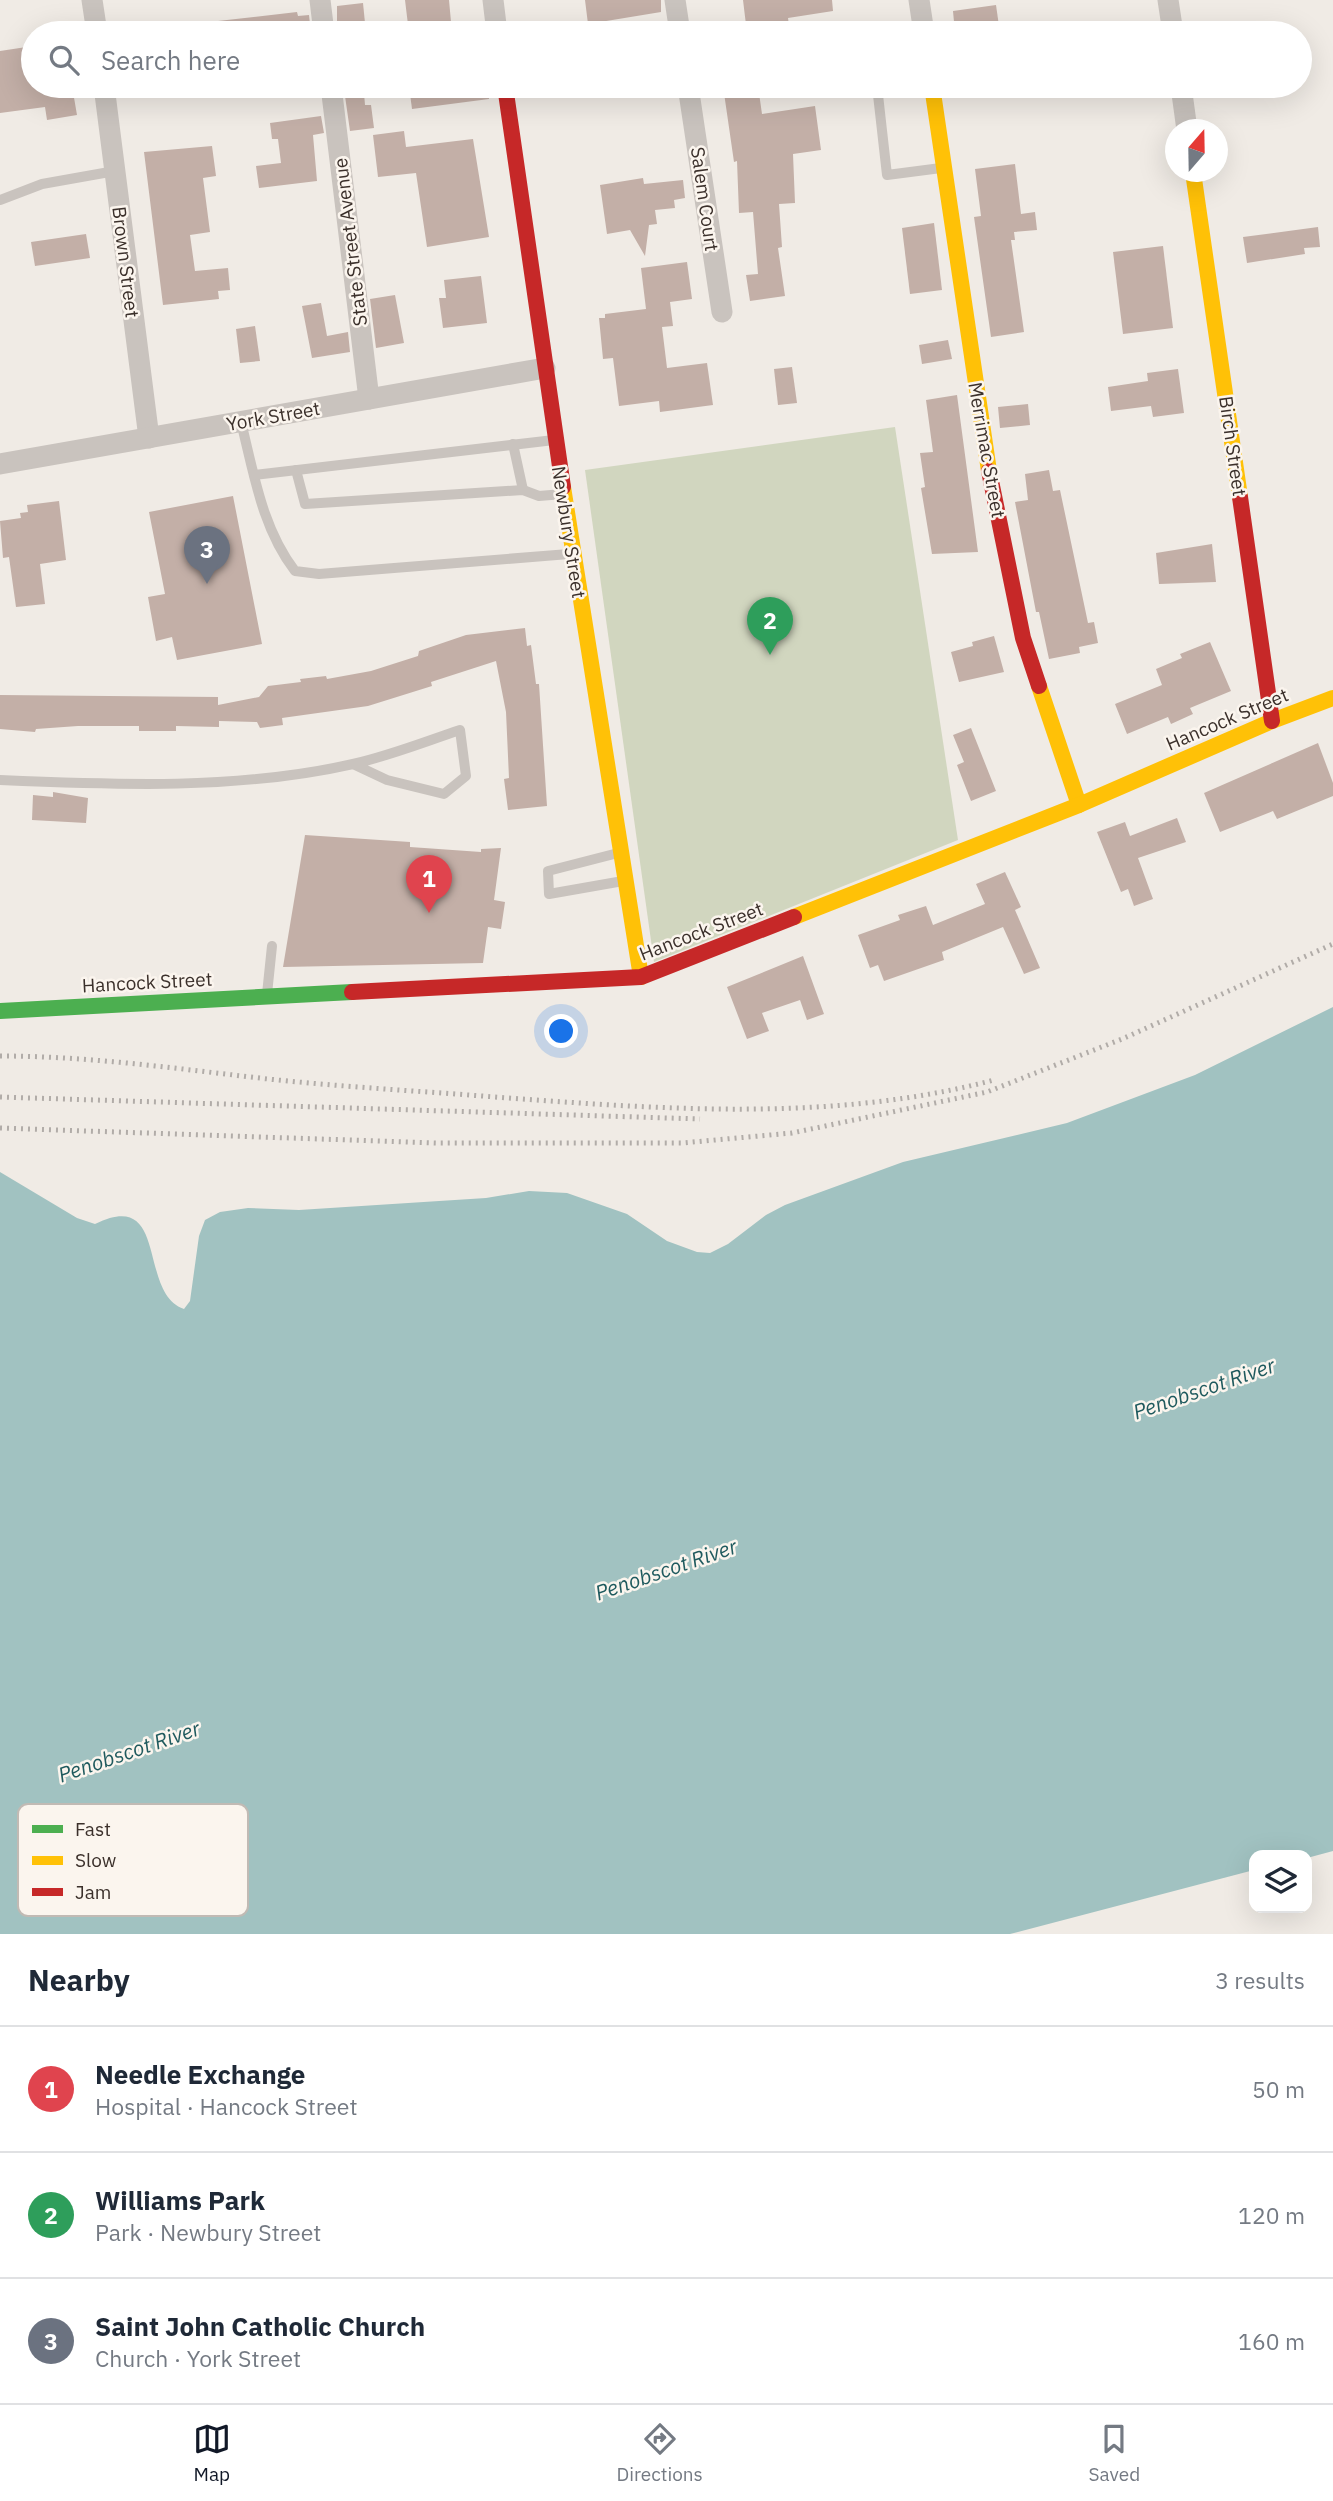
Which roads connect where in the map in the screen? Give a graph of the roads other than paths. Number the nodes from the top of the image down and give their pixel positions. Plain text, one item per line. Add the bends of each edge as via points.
1 (92, 0) edge
2 (320, 0) edge
3 (493, 0) edge
4 (676, 0) edge
5 (919, 0) edge
6 (1168, 0) edge
7 (95, 21) edge
8 (323, 21) edge
9 (496, 21) edge
10 (679, 21) edge
11 (922, 21) edge
12 (1171, 21) edge
13 (106, 98) edge
14 (332, 98) edge
15 (507, 98) edge
16 (690, 98) edge
17 (878, 98) edge
18 (934, 98) edge
19 (1183, 98) edge
20 (1186, 119) edge
21 (944, 168) junction
22 (115, 171) junction
23 (1194, 182) edge
24 (0, 200) edge
25 (722, 312) dead end
26 (545, 368) junction
27 (369, 399) junction
28 (242, 422) junction
29 (149, 438) junction
30 (555, 439) junction
31 (513, 444) junction
32 (0, 464) edge
33 (296, 470) junction
34 (254, 475) junction
35 (523, 490) junction
36 (563, 494) junction
37 (572, 553) junction
38 (1333, 698) edge
39 (1272, 721) junction
40 (353, 764) junction
41 (0, 780) edge
42 (1079, 805) junction
43 (621, 852) junction
44 (625, 880) junction
45 (272, 946) dead end
46 (641, 977) junction
47 (267, 997) junction
48 (0, 1011) edge

1 - 7 street
2 - 8 street
3 - 9 street
4 - 10 street
5 - 11 street
6 - 12 street
13 - 22 street, Brown Street
14 - 27 street, State Street Avenue
15 - 26 street, Newbury Street
16 - 25 street, Salem Court
17 - 21 lane via 887,175
18 - 21 street, Merrimac Street
19 - 20 street
21 - 42 street, Merrimac Street via 987,463 1023,638
22 - 24 lane via 42,184
22 - 29 street, Brown Street
23 - 39 street, Birch Street
26 - 27 street, York Street
26 - 30 street, Newbury Street
27 - 28 street, York Street
28 - 29 street, York Street
28 - 34 lane
29 - 32 street, York Street
30 - 31 lane
30 - 36 street, Newbury Street
31 - 33 lane
31 - 35 lane
33 - 34 lane
33 - 35 lane via 304,504
34 - 37 lane via 278,549 295,571 319,574
35 - 36 lane via 539,496
36 - 37 street, Newbury Street
37 - 43 street, Newbury Street
38 - 39 street, Hancock Street
39 - 42 street, Hancock Street
40 - 40 lane via 460,730 466,776 444,794 387,780
40 - 41 lane via 227,782
42 - 46 street, Hancock Street
43 - 44 street, Newbury Street
43 - 44 lane via 548,871 549,894
44 - 46 street, Newbury Street
45 - 47 lane
46 - 47 street, Hancock Street
47 - 48 street, Hancock Street

